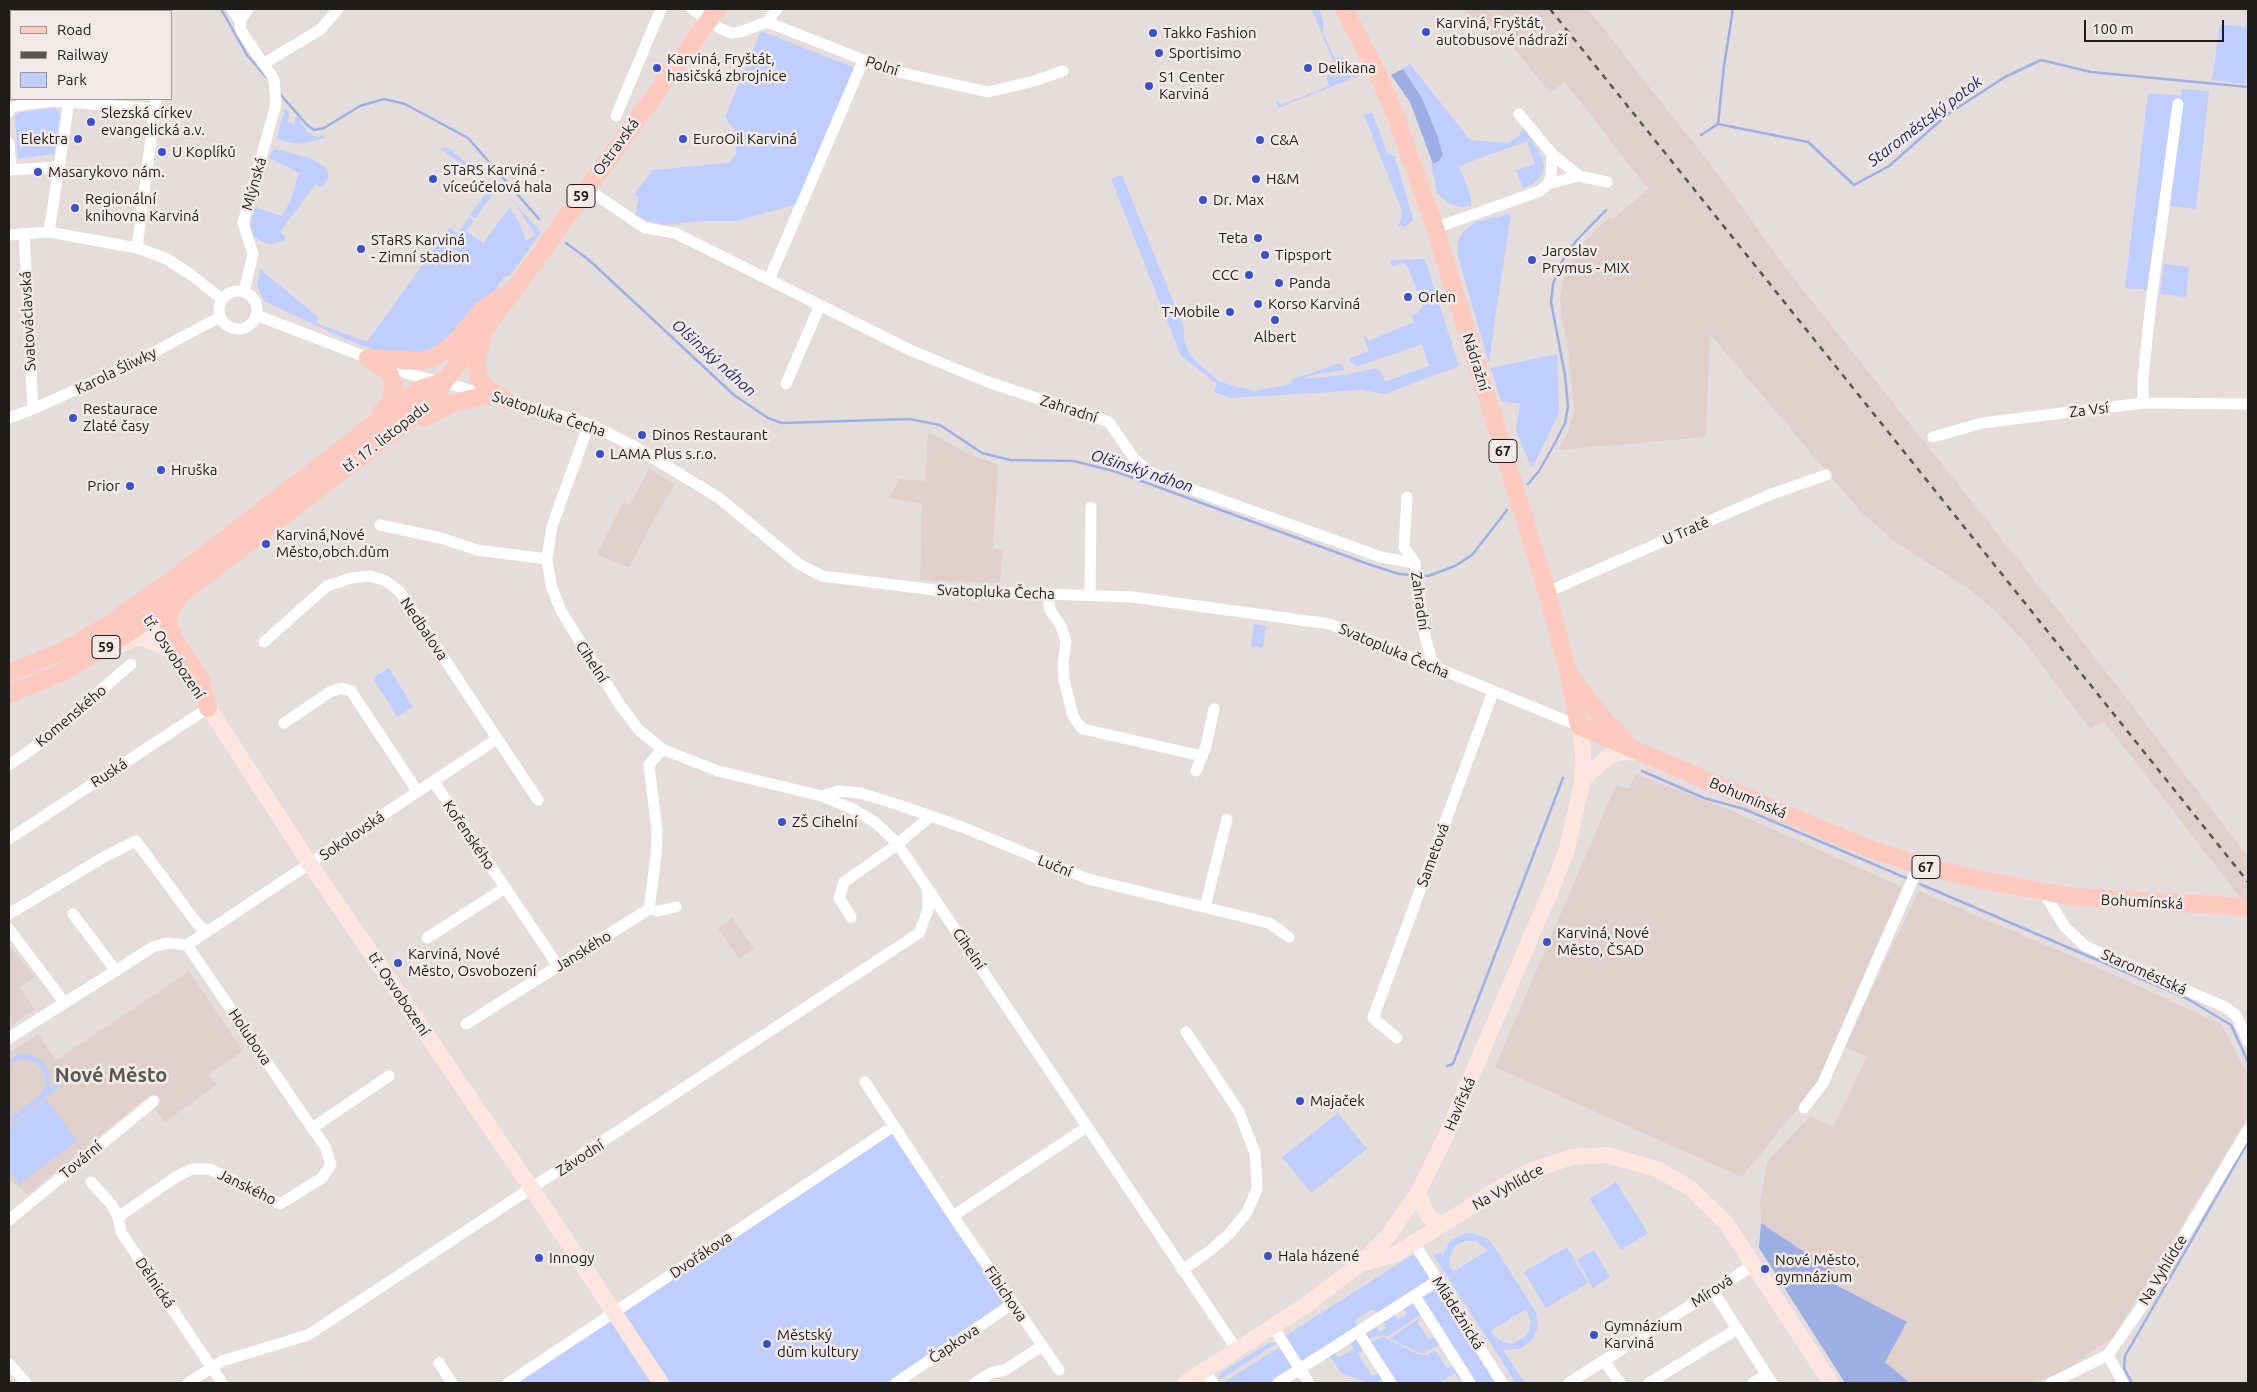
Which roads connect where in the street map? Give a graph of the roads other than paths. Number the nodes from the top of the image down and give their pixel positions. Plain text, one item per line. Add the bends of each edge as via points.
1 (232, 9) edge
2 (248, 9) edge
3 (338, 9) edge
4 (661, 9) edge
5 (692, 9) edge
6 (777, 9) edge
7 (1344, 9) edge
8 (713, 15) edge
9 (767, 22) junction
10 (241, 26) junction
11 (863, 61) junction
12 (263, 64) junction
13 (1063, 70) dead end
14 (69, 102) junction
15 (155, 104) edge
16 (2178, 104) dead end
17 (9, 112) edge
18 (1519, 114) dead end
19 (616, 116) dead end
20 (9, 143) edge
21 (1552, 154) junction
22 (57, 166) junction
23 (10, 170) edge
24 (1579, 176) junction
25 (1607, 182) dead end
26 (1548, 184) junction
27 (589, 186) junction
28 (1435, 228) junction
29 (49, 232) junction
30 (24, 234) junction
31 (9, 235) edge
32 (137, 248) junction
33 (769, 280) junction
34 (517, 286) junction
35 (244, 292) junction
36 (222, 299) junction
37 (820, 305) junction
38 (256, 315) junction
39 (220, 317) junction
40 (484, 330) junction
41 (368, 358) junction
42 (444, 382) junction
43 (786, 384) dead end
44 (489, 395) junction
45 (506, 400) junction
46 (2142, 403) junction
47 (2248, 404) edge
48 (33, 409) junction
49 (9, 418) edge
50 (373, 424) junction
51 (588, 424) junction
52 (1933, 437) dead end
53 (386, 438) junction
54 (1826, 475) dead end
55 (1407, 497) dead end
56 (1092, 507) dead end
57 (380, 525) dead end
58 (548, 559) junction
59 (1416, 572) junction
60 (1547, 592) junction
61 (1048, 594) junction
62 (1090, 595) junction
63 (179, 597) junction
64 (138, 604) junction
65 (148, 619) junction
66 (264, 642) dead end
67 (171, 650) junction
68 (131, 664) dead end
69 (1434, 667) junction
70 (9, 672) edge
71 (61, 673) junction
72 (1569, 675) junction
73 (1493, 692) junction
74 (9, 694) edge
75 (208, 708) junction
76 (1214, 709) dead end
77 (284, 722) dead end
78 (1579, 726) junction
79 (497, 739) junction
80 (662, 749) junction
81 (1638, 751) junction
82 (1202, 756) junction
83 (9, 765) edge
84 (1196, 771) dead end
85 (1582, 780) junction
86 (434, 782) junction
87 (417, 791) junction
88 (822, 796) junction
89 (538, 800) dead end
90 (930, 816) junction
91 (1226, 819) dead end
92 (9, 838) edge
93 (897, 843) junction
94 (310, 864) junction
95 (1919, 865) junction
96 (927, 887) junction
97 (505, 888) junction
98 (2044, 893) junction
99 (2248, 906) edge
100 (676, 907) dead end
101 (1205, 907) junction
102 (654, 910) junction
103 (9, 914) edge
104 (73, 914) dead end
105 (851, 917) dead end
106 (9, 929) edge
107 (206, 932) junction
108 (1289, 937) dead end
109 (427, 938) dead end
110 (187, 945) junction
111 (558, 966) junction
112 (116, 971) junction
113 (64, 1002) junction
114 (466, 1024) dead end
115 (1186, 1032) dead end
116 (9, 1038) edge
117 (1397, 1038) dead end
118 (2248, 1041) edge
119 (389, 1076) dead end
120 (865, 1082) dead end
121 (154, 1101) dead end
122 (1804, 1108) dead end
123 (894, 1126) junction
124 (1087, 1126) junction
125 (312, 1128) junction
126 (2248, 1130) edge
127 (91, 1182) dead end
128 (532, 1189) junction
129 (1418, 1193) junction
130 (953, 1216) junction
131 (118, 1217) junction
132 (9, 1220) edge
133 (1441, 1225) junction
134 (1414, 1243) junction
135 (1360, 1264) junction
136 (1755, 1264) junction
137 (1182, 1270) junction
138 (1437, 1281) junction
139 (1713, 1291) junction
140 (1415, 1296) junction
141 (1012, 1304) junction
142 (614, 1313) junction
143 (1273, 1327) junction
144 (1737, 1328) junction
145 (1358, 1332) junction
146 (1042, 1346) junction
147 (1236, 1350) junction
148 (2108, 1355) junction
149 (1604, 1361) junction
150 (439, 1363) dead end
151 (9, 1364) edge
152 (210, 1367) junction
153 (1300, 1369) junction
154 (1059, 1370) dead end
155 (1209, 1377) edge
156 (1769, 1379) edge
157 (26, 1383) edge
158 (188, 1383) edge
159 (222, 1383) edge
160 (452, 1383) edge
161 (508, 1383) edge
162 (661, 1383) edge
163 (896, 1383) edge
164 (975, 1383) edge
165 (1185, 1383) edge
166 (1278, 1383) edge
167 (1309, 1383) edge
168 (1391, 1383) edge
169 (1470, 1383) edge
170 (1502, 1383) edge
171 (1569, 1383) edge
172 (1620, 1383) edge
173 (1649, 1383) edge
174 (1753, 1383) edge
175 (1831, 1383) edge
176 (2051, 1383) edge
177 (2122, 1383) edge

1 - 10 street, Mlýnská
2 - 10 street
3 - 12 street via 321,29
4 - 19 street, Ostravská
5 - 8 street
6 - 9 street
7 - 28 main road, Nádražní / 67 via 1393,109
8 - 9 street via 730,33
8 - 27 main road, Ostravská / 59
9 - 11 street, Polní
10 - 12 street, Mlýnská
11 - 13 street, Polní via 988,92
11 - 33 street
12 - 35 street, Mlýnská via 274,78 276,104 243,223 253,254
14 - 15 street
14 - 17 street via 20,105 10,108
14 - 22 street
15 - 32 street
16 - 46 street via 2150,312
18 - 21 street
20 - 23 street
21 - 24 street
21 - 26 street
22 - 23 street
22 - 29 street
24 - 25 street
24 - 26 street
26 - 28 street via 1534,194
27 - 33 street, Zahradní via 596,195 645,228 675,233
27 - 34 main road, Ostravská / 59
28 - 60 main road, Nádražní / 67
29 - 30 street
29 - 32 street
30 - 31 street
30 - 48 street, Svatováclavská
32 - 36 street via 165,258
33 - 37 street, Zahradní
34 - 40 main road, Ostravská / 59
34 - 41 main road via 481,311 454,344 433,358 419,361
35 - 36 street via 233,291
35 - 38 street via 255,301
36 - 39 street
37 - 43 street
37 - 59 street, Zahradní via 910,350 988,382 1109,422 1135,460 1150,472 1179,485
38 - 39 street via 250,325 239,329 228,326
38 - 41 street
39 - 48 street, Karola Śliwky via 143,359
40 - 42 main road, Ostravská / 59
40 - 45 main road via 477,361 478,373 486,387
41 - 42 street via 410,374
41 - 50 main road via 389,373 394,386 390,402
42 - 44 street, Svatopluka Čecha
42 - 50 main road, tř. 17. listopadu via 416,392
42 - 53 main road, tř. 17. listopadu / 59 via 433,401
44 - 45 street, Svatopluka Čecha
44 - 53 main road via 453,402
45 - 51 street, Svatopluka Čecha
46 - 47 street, Za Vsí
46 - 52 street, Za Vsí via 1982,423
48 - 49 street, Karola Śliwky
50 - 64 main road, tř. 17. listopadu
51 - 58 street, Cihelní via 552,526
51 - 61 street, Svatopluka Čecha via 632,445 719,498 799,564 822,576 935,590
53 - 63 main road, tř. 17. listopadu / 59
54 - 60 street, U Tratě via 1769,495
55 - 59 street, Zahradní via 1404,547
56 - 62 street
57 - 58 street via 441,538 477,550
58 - 80 street, Cihelní via 555,598 575,635 634,724
59 - 69 street, Zahradní via 1425,637
60 - 72 main road, Nádražní / 67
61 - 62 street, Svatopluka Čecha
61 - 82 street via 1050,610 1066,641 1064,680 1073,716 1079,725 1083,729
62 - 69 street, Svatopluka Čecha via 1132,596 1330,624
63 - 65 main road, tř. 17. listopadu
63 - 75 main road via 170,610 169,627 201,679
64 - 65 street, tř. Osvobození
64 - 70 main road, tř. 17. listopadu via 72,646
65 - 67 street, tř. Osvobození
65 - 71 main road, tř. 17. listopadu / 59
66 - 79 street, Nedbalova via 327,586 370,576 386,581 400,592
67 - 71 street via 143,638 132,639 90,663
67 - 75 street, tř. Osvobození
68 - 83 street, Komenského via 38,745
69 - 73 street, Svatopluka Čecha
71 - 74 main road, tř. 17. listopadu / 59
72 - 78 main road, Nádražní / 67
72 - 81 main road via 1604,720
73 - 78 street, Svatopluka Čecha
73 - 117 street, Sametová via 1373,1018
75 - 92 street, Ruská
75 - 94 street, tř. Osvobození
76 - 82 street
77 - 87 street via 330,692 341,688 351,691
78 - 81 main road, Bohumínská / 67
78 - 85 street, Havířská via 1583,751
79 - 86 street, Sokolovská
79 - 89 street, Nedbalova
80 - 88 street, Cihelní via 718,771
80 - 102 street via 649,765 657,830
81 - 85 street via 1609,756
81 - 95 main road, Bohumínská / 67 via 1833,834
82 - 84 street
85 - 129 street, Havířská via 1567,849 1554,883 1445,1138
86 - 87 street, Sokolovská
86 - 97 street, Kořenského
87 - 94 street, Sokolovská
88 - 90 street, Luční via 838,791 860,793
88 - 93 street, Cihelní via 853,808 876,823
90 - 93 street
90 - 101 street, Luční via 1088,879
91 - 101 street
93 - 96 street, Cihelní
93 - 105 street via 844,882 839,898
94 - 107 street, Sokolovská
94 - 128 street, tř. Osvobození
95 - 98 main road, Bohumínská / 67
95 - 122 street via 1823,1083
96 - 124 street, Cihelní
96 - 128 street, Závodní via 928,910 919,933
97 - 109 street
97 - 111 street, Kořenského
98 - 99 main road, Bohumínská / 67 via 2105,900
98 - 118 street, Staroměstská via 2065,927 2085,946 2225,1007 2236,1015
100 - 102 street, Janského
101 - 108 street, Luční via 1269,923
102 - 111 street, Janského
103 - 107 street via 136,841
104 - 112 street
106 - 113 street
107 - 110 street, Sokolovská
110 - 112 street via 167,943 153,947
110 - 125 street, Holubova
111 - 114 street, Janského
112 - 113 street
113 - 116 street
115 - 137 street via 1239,1112 1255,1153 1257,1190 1247,1212 1230,1233
119 - 125 street
120 - 123 street, Fibichova
121 - 132 street, Tovární
123 - 130 street, Fibichova
123 - 142 street, Dvořákova
124 - 130 street
124 - 137 street, Cihelní
125 - 131 street, Janského via 325,1146 331,1165 322,1178 280,1204 210,1169 192,1169 179,1174
126 - 148 street, Na Vyhlídce via 2140,1309
127 - 131 street, Dělnická
128 - 142 street, tř. Osvobození
128 - 152 street, Závodní via 308,1335
129 - 133 street via 1428,1216
129 - 135 street, Havířská via 1388,1236
130 - 141 street, Fibichova
131 - 152 street, Dělnická via 121,1232
133 - 134 street, Na Vyhlídce
133 - 136 street, Na Vyhlídce via 1530,1172 1572,1157 1607,1156 1657,1169 1690,1188 1726,1223
134 - 135 street, Na Vyhlídce via 1387,1258
134 - 138 street, Mládežnická
135 - 143 street, Havířská
136 - 139 street, Mírová
136 - 175 street, Na Vyhlídce
137 - 147 street, Cihelní
138 - 140 street
138 - 170 street, Mládežnická
139 - 144 street
139 - 149 street, Mírová
140 - 145 street
140 - 169 street, Mládežnická
141 - 146 street, Fibichova
141 - 163 street, Čapkova
142 - 161 street, Dvořákova
142 - 162 street, tř. Osvobození
143 - 147 street, Havířská
143 - 153 street
144 - 156 street
144 - 173 street
145 - 153 street
145 - 168 street
146 - 154 street, Fibichova
146 - 164 street via 1005,1370 991,1373
147 - 155 street, Havířská
148 - 176 street, Na Vyhlídce
148 - 177 street
149 - 171 street, Mírová
149 - 172 street
150 - 160 street
151 - 157 street
152 - 158 street, Závodní
152 - 159 street, Dělnická
153 - 166 street
153 - 167 street
155 - 165 street, Havířská
156 - 174 street

